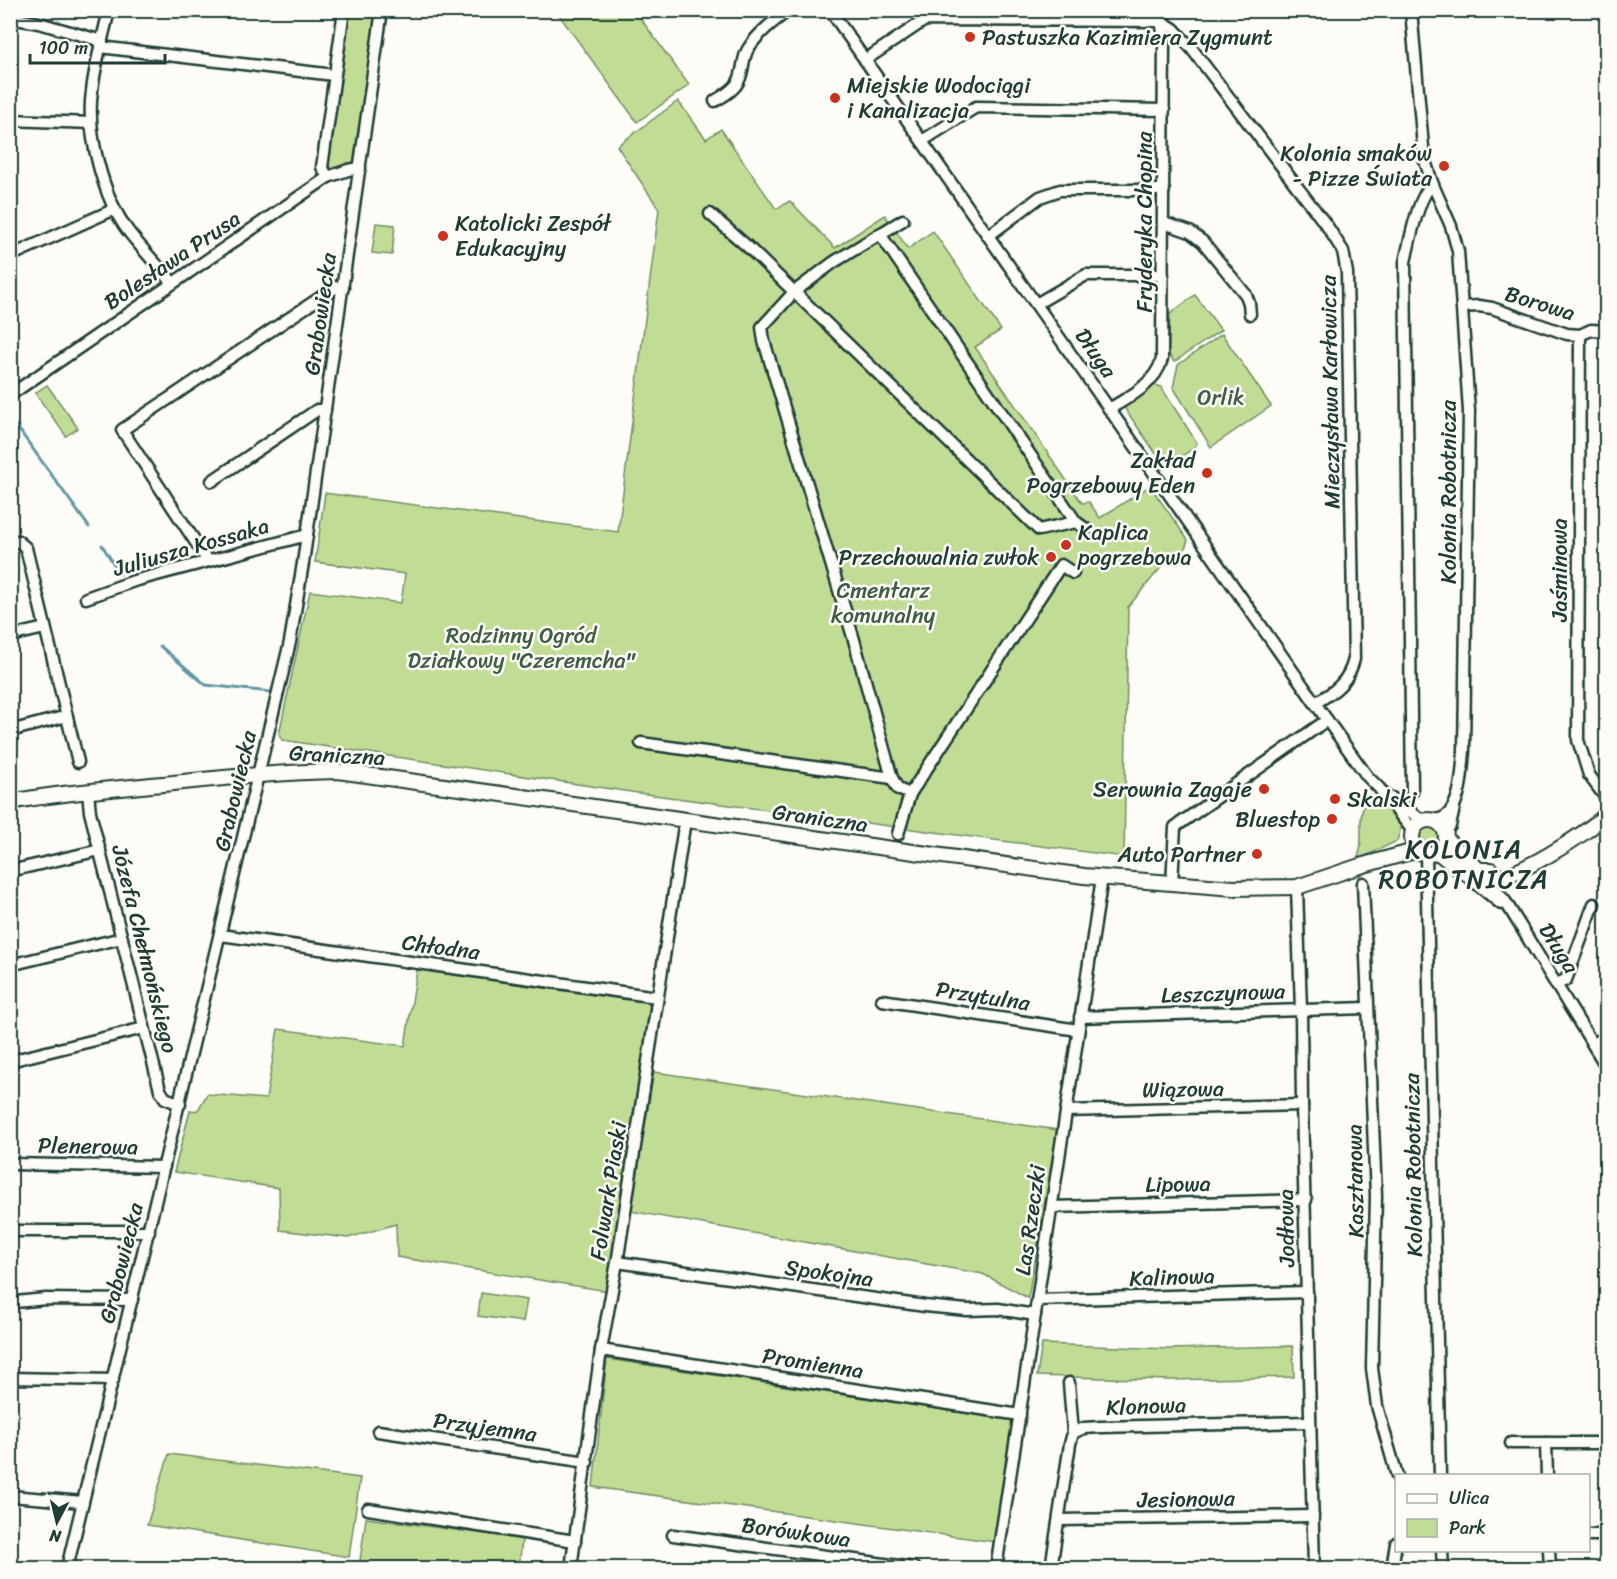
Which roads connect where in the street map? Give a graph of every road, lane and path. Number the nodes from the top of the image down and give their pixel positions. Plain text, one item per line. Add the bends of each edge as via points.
1 (109, 10) edge
2 (344, 10) edge
3 (382, 10) edge
4 (789, 10) edge
5 (830, 10) edge
6 (1411, 10) edge
7 (1161, 16) edge
8 (10, 18) edge
9 (101, 44) junction
10 (865, 60) junction
11 (334, 75) junction
12 (715, 101) dead end
13 (1164, 110) junction
14 (10, 120) edge
15 (91, 123) junction
16 (922, 141) junction
17 (360, 168) junction
18 (328, 177) junction
19 (1433, 185) junction
20 (1164, 190) junction
21 (115, 209) junction
22 (710, 214) dead end
23 (903, 220) dead end
24 (1164, 223) junction
25 (880, 234) junction
26 (988, 236) junction
27 (10, 256) edge
28 (1163, 275) junction
29 (173, 283) junction
30 (343, 288) junction
31 (794, 292) junction
32 (1036, 304) junction
33 (1462, 307) junction
34 (1250, 314) dead end
35 (1606, 331) edge
36 (1580, 335) junction
37 (10, 395) edge
38 (1109, 409) junction
39 (325, 410) junction
40 (212, 481) dead end
41 (307, 535) junction
42 (10, 542) edge
43 (208, 561) junction
44 (1073, 573) dead end
45 (86, 598) dead end
46 (45, 628) junction
47 (10, 636) edge
48 (1316, 703) junction
49 (67, 717) junction
50 (1326, 720) junction
51 (10, 731) edge
52 (641, 743) dead end
53 (78, 762) dead end
54 (260, 774) junction
55 (892, 778) junction
56 (88, 792) junction
57 (1412, 792) dead end
58 (910, 794) junction
59 (1606, 798) edge
60 (10, 802) edge
61 (1454, 804) junction
62 (1606, 815) edge
63 (685, 820) junction
64 (898, 834) dead end
65 (1446, 835) junction
66 (1424, 839) junction
67 (100, 850) junction
68 (1559, 850) junction
69 (10, 872) edge
70 (1477, 874) junction
71 (1508, 875) junction
72 (1102, 878) junction
73 (1363, 883) dead end
74 (1172, 884) junction
75 (1297, 887) junction
76 (1502, 897) junction
77 (1594, 904) dead end
78 (1513, 914) junction
79 (221, 935) junction
80 (122, 938) junction
81 (10, 965) edge
82 (1556, 984) junction
83 (657, 997) junction
84 (882, 1000) dead end
85 (1367, 1008) junction
86 (1301, 1010) junction
87 (1080, 1017) junction
88 (144, 1028) junction
89 (1078, 1030) junction
90 (1606, 1036) edge
91 (1593, 1044) junction
92 (10, 1061) edge
93 (1606, 1066) edge
94 (180, 1104) junction
95 (1302, 1105) junction
96 (1066, 1111) junction
97 (10, 1164) edge
98 (164, 1167) junction
99 (1305, 1200) junction
100 (1052, 1207) junction
101 (10, 1231) edge
102 (149, 1231) junction
103 (617, 1262) junction
104 (1307, 1292) junction
105 (132, 1300) junction
106 (1038, 1300) junction
107 (15, 1302) dead end
108 (1035, 1314) junction
109 (601, 1350) junction
110 (10, 1378) edge
111 (113, 1380) junction
112 (1069, 1383) dead end
113 (1020, 1415) junction
114 (1309, 1422) junction
115 (378, 1431) dead end
116 (1073, 1433) junction
117 (1511, 1443) dead end
118 (1546, 1443) junction
119 (1606, 1443) edge
120 (587, 1462) junction
121 (1396, 1474) edge
122 (1440, 1474) edge
123 (1547, 1474) edge
124 (10, 1496) edge
125 (83, 1502) junction
126 (368, 1509) dead end
127 (1313, 1516) junction
128 (1059, 1520) junction
129 (1606, 1534) edge
130 (673, 1535) dead end
131 (1590, 1535) edge
132 (575, 1540) junction
133 (1395, 1550) edge
134 (1442, 1552) edge
135 (1549, 1552) edge
136 (67, 1569) edge
137 (571, 1569) edge
138 (914, 1569) edge
139 (996, 1569) edge
140 (1051, 1569) edge
141 (1314, 1569) edge
142 (1392, 1569) edge
143 (1443, 1569) edge
144 (1550, 1569) edge

1 - 9 street
2 - 11 street
3 - 17 street, Grabowiecka
4 - 12 street via 750,46 740,80
5 - 10 street, Długa
6 - 19 street, Kolonia Robotnicza via 1422,143
7 - 10 street via 925,20
7 - 13 street, Fryderyka Chopina
7 - 48 street, Mieczysława Karłowicza via 1192,49 1327,226 1346,259 1354,659 1351,673 1343,683
8 - 9 street via 39,23
9 - 11 street
9 - 15 street via 91,92
10 - 16 street, Długa
11 - 18 street via 322,167
13 - 16 street via 976,107
13 - 20 street, Fryderyka Chopina
14 - 15 street
15 - 21 street
16 - 26 street, Długa
17 - 18 street, Bolesława Prusa
17 - 30 street, Grabowiecka
18 - 29 street, Bolesława Prusa
19 - 33 street, Kolonia Robotnicza via 1456,243
19 - 57 street, Kolonia Robotnicza via 1424,193 1405,262
20 - 24 street, Fryderyka Chopina
20 - 26 street via 1060,190 1040,197
21 - 27 street
21 - 29 street via 127,230
22 - 31 street
23 - 25 street
24 - 28 street, Fryderyka Chopina
24 - 34 street via 1190,232 1203,242 1246,295
25 - 31 street
25 - 31 street via 1081,525 1039,530
26 - 32 street, Długa
28 - 32 street via 1086,275
28 - 38 street, Fryderyka Chopina via 1160,368 1148,383
29 - 37 street, Bolesława Prusa
30 - 39 street, Grabowiecka
30 - 43 street via 336,287 122,430
31 - 55 street via 762,327 764,341
32 - 38 street, Długa
33 - 36 street, Borowa via 1492,308
33 - 61 street, Kolonia Robotnicza via 1469,411 1462,771
35 - 36 street, Borowa via 1591,330
36 - 59 street, Jaśminowa via 1578,740 1589,775
38 - 48 street, Długa
39 - 40 street via 317,410
39 - 41 street, Grabowiecka
41 - 43 street, Juliusza Kossaka
41 - 54 street, Grabowiecka via 290,642
42 - 46 street via 18,541 26,549
43 - 45 street, Juliusza Kossaka
44 - 58 street via 1061,565
46 - 47 street
46 - 49 street
48 - 50 street, Długa
49 - 51 street
49 - 53 street
50 - 66 street, Długa via 1367,776
50 - 74 street via 1175,827
52 - 55 street
54 - 56 main road, Graniczna
54 - 63 main road, Graniczna via 338,771
54 - 79 street, Grabowiecka
55 - 58 street via 898,789
56 - 60 main road, Graniczna
56 - 67 street, Józefa Chełmońskiego
58 - 64 street
61 - 65 street, Kolonia Robotnicza
61 - 66 street
62 - 68 main road
63 - 72 main road, Graniczna
63 - 83 street, Folwark Piaski
65 - 66 main road via 1443,847
65 - 66 main road, Długa via 1441,825
65 - 70 main road, Długa
66 - 70 main road, Długa
66 - 75 main road, Graniczna via 1373,862
66 - 122 street, Kolonia Robotnicza
67 - 69 street
67 - 80 street, Józefa Chełmońskiego
68 - 70 main road
68 - 71 main road
70 - 71 main road
70 - 76 street, Długa
70 - 78 street, Długa
71 - 76 street via 1502,885
72 - 74 main road, Graniczna
72 - 87 street, Las Rzeczki
73 - 85 street, Kasztanowa
74 - 75 main road, Graniczna via 1244,889
75 - 86 street, Jodłowa
76 - 78 street, Długa
77 - 82 street via 1566,980
78 - 82 street, Długa
79 - 83 street, Chłodna
79 - 94 street, Grabowiecka
80 - 81 street
80 - 88 street, Józefa Chełmońskiego
82 - 91 street, Długa
83 - 103 street, Folwark Piaski
84 - 89 street, Przytulna
85 - 86 street, Leszczynowa
85 - 121 street, Kasztanowa via 1376,1196 1372,1368 1377,1406
86 - 87 street, Leszczynowa
86 - 95 street, Jodłowa
87 - 89 street, Las Rzeczki
88 - 92 street
88 - 94 street, Józefa Chełmońskiego via 160,1090 165,1098
89 - 96 street, Las Rzeczki
90 - 91 street
91 - 93 street, Długa
94 - 98 street, Grabowiecka
95 - 96 street, Wiązowa
95 - 99 street, Jodłowa
96 - 100 street, Las Rzeczki
97 - 98 street, Plenerowa
98 - 102 street, Grabowiecka
99 - 100 street, Lipowa
99 - 104 street, Jodłowa
100 - 106 street, Las Rzeczki
101 - 102 street
102 - 105 street, Grabowiecka
103 - 108 street, Spokojna via 925,1306
103 - 109 street, Folwark Piaski
104 - 106 street, Kalinowa
104 - 114 street, Jodłowa
105 - 107 street
105 - 111 street, Grabowiecka
106 - 108 street, Las Rzeczki
108 - 113 street, Las Rzeczki
109 - 113 street, Promienna
109 - 120 street, Folwark Piaski
110 - 111 street
111 - 125 street, Grabowiecka
112 - 116 street
113 - 139 street, Las Rzeczki
114 - 116 street, Klonowa via 1101,1427
114 - 127 street, Jodłowa
115 - 120 street, Przyjemna
116 - 128 street
117 - 118 street
118 - 119 street
118 - 123 street
120 - 132 street, Folwark Piaski
124 - 125 street
125 - 136 street, Grabowiecka
126 - 132 street
127 - 128 street, Jesionowa
127 - 141 street, Jodłowa
128 - 140 street
129 - 131 street
130 - 138 street, Borówkowa
132 - 137 street, Folwark Piaski
133 - 142 street
134 - 143 street
135 - 144 street

